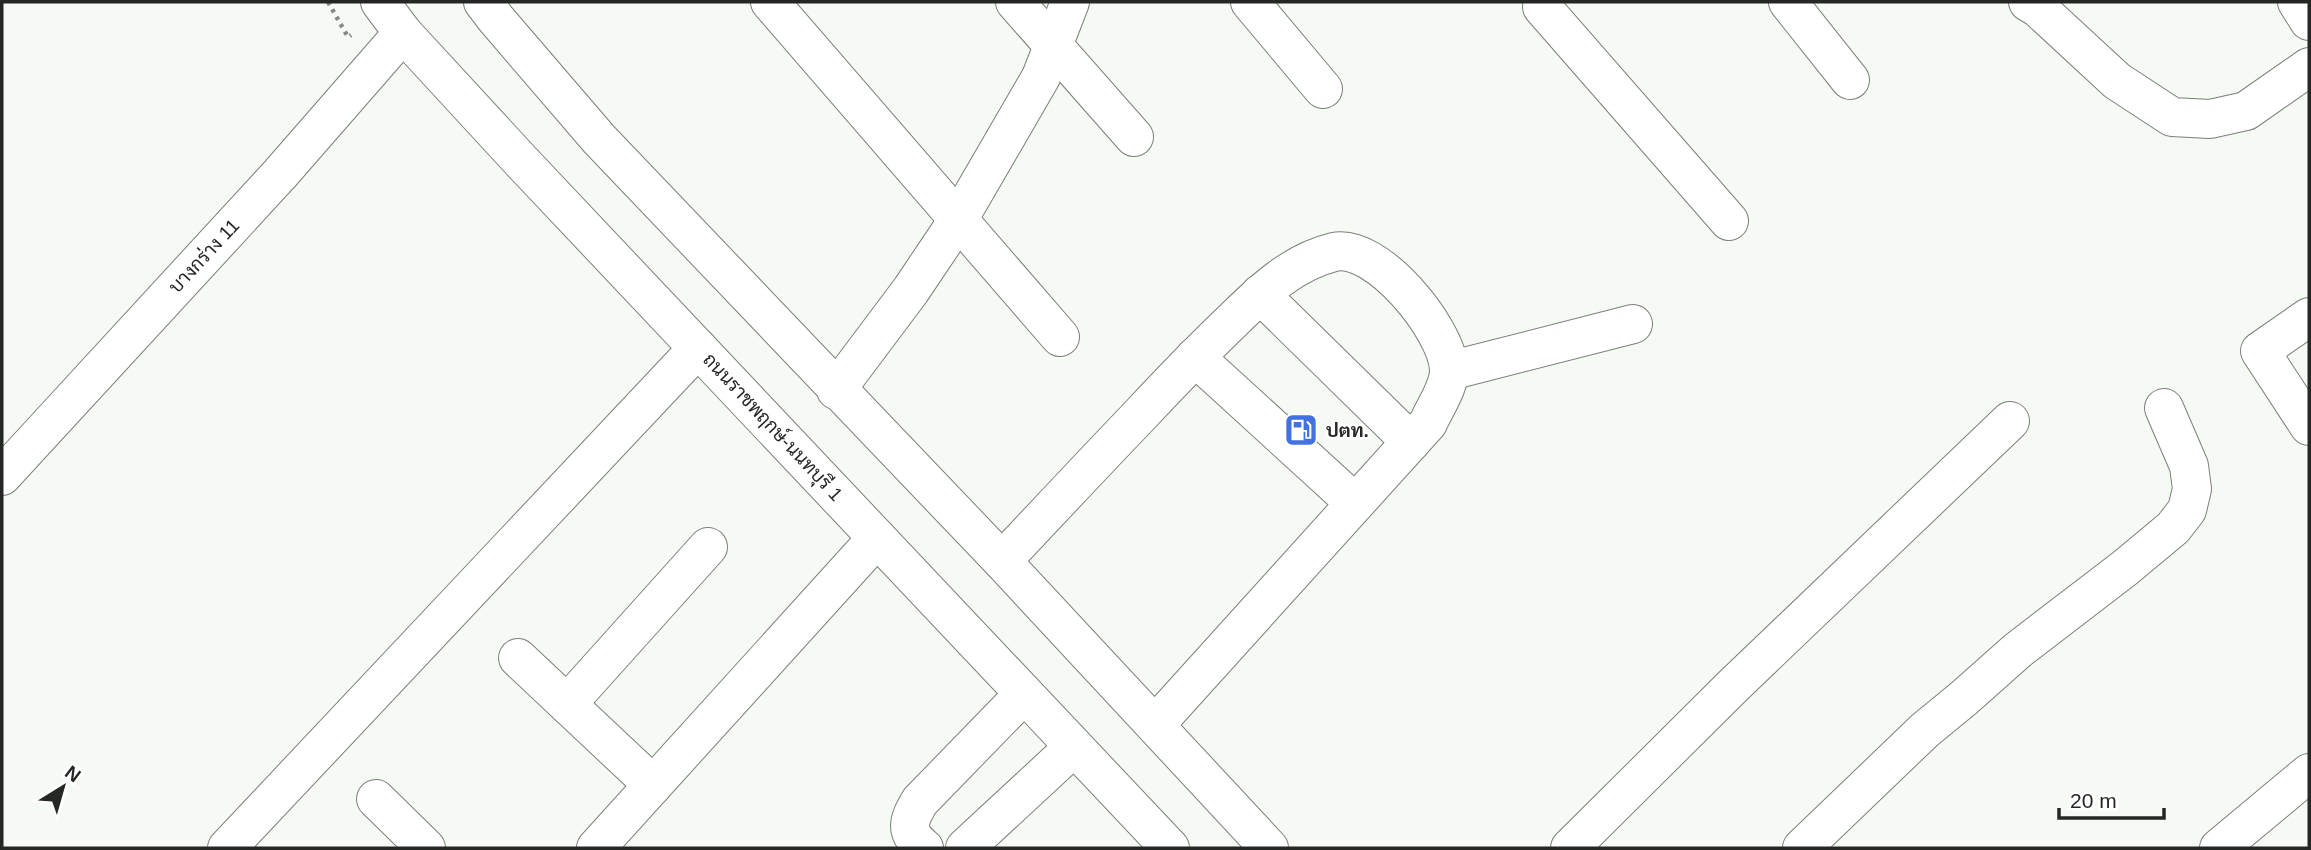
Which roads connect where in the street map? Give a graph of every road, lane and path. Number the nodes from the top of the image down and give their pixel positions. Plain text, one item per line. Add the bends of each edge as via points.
1 (328, 2) edge
2 (380, 2) edge
3 (484, 2) edge
4 (770, 2) edge
5 (1015, 2) edge
6 (1070, 2) edge
7 (1250, 2) edge
8 (1788, 2) edge
9 (2028, 2) edge
10 (2297, 2) edge
11 (1548, 4) edge
12 (2309, 21) edge
13 (403, 33) junction
14 (348, 37) dead end
15 (1054, 46) junction
16 (2309, 67) edge
17 (1850, 80) dead end
18 (1324, 89) dead end
19 (1134, 138) dead end
20 (958, 220) junction
21 (1729, 221) dead end
22 (1260, 294) junction
23 (2309, 317) edge
24 (1633, 324) dead end
25 (1060, 337) dead end
26 (698, 348) junction
27 (1195, 356) junction
28 (1449, 371) junction
29 (836, 390) junction
30 (2164, 408) dead end
31 (2010, 421) dead end
32 (2309, 426) edge
33 (1410, 442) junction
34 (2, 476) edge
35 (1355, 503) junction
36 (877, 538) junction
37 (708, 547) dead end
38 (1002, 561) junction
39 (518, 658) dead end
40 (1024, 694) junction
41 (567, 704) junction
42 (1155, 726) junction
43 (1074, 747) junction
44 (2309, 773) edge
45 (653, 785) junction
46 (376, 799) dead end
47 (227, 848) edge
48 (426, 848) edge
49 (596, 848) edge
50 (924, 848) edge
51 (965, 848) edge
52 (1170, 848) edge
53 (1269, 848) edge
54 (1570, 848) edge
55 (1802, 848) edge
56 (2219, 848) edge

1 - 14 path
2 - 13 street, ถนนราชพฤกษ์-นนทบุรี 1
3 - 29 street via 599,139
4 - 20 street
5 - 15 street
6 - 15 street
7 - 18 street
8 - 17 street
9 - 16 street via 2116,80 2172,117 2210,119 2246,111
10 - 12 street
11 - 21 street
13 - 26 street, ถนนราชพฤกษ์-นนทบุรี 1
13 - 34 street, บางกร่าง 11
15 - 19 street
15 - 20 street via 1041,77
20 - 25 street
20 - 29 street
22 - 27 street
22 - 28 street via 1312,259 1338,251 1362,257 1393,278 1427,314 1445,346
22 - 33 street
23 - 32 street via 2260,351
24 - 28 street
26 - 36 street, ถนนราชพฤกษ์-นนทบุรี 1
26 - 47 street
27 - 35 street
27 - 38 street
28 - 33 street via 1428,423
29 - 38 street
30 - 55 street via 2189,466 2192,489 2186,510 2173,528 1925,730
31 - 54 street
33 - 35 street
35 - 42 street
36 - 40 street, ถนนราชพฤกษ์-นนทบุรี 1
36 - 45 street
37 - 41 street
38 - 42 street
39 - 41 street
40 - 43 street, ถนนราชพฤกษ์-นนทบุรี 1
40 - 50 street via 920,801 909,830
41 - 45 street
42 - 53 street
43 - 51 street
43 - 52 street, ถนนราชพฤกษ์-นนทบุรี 1
44 - 56 street
45 - 49 street
46 - 48 street

